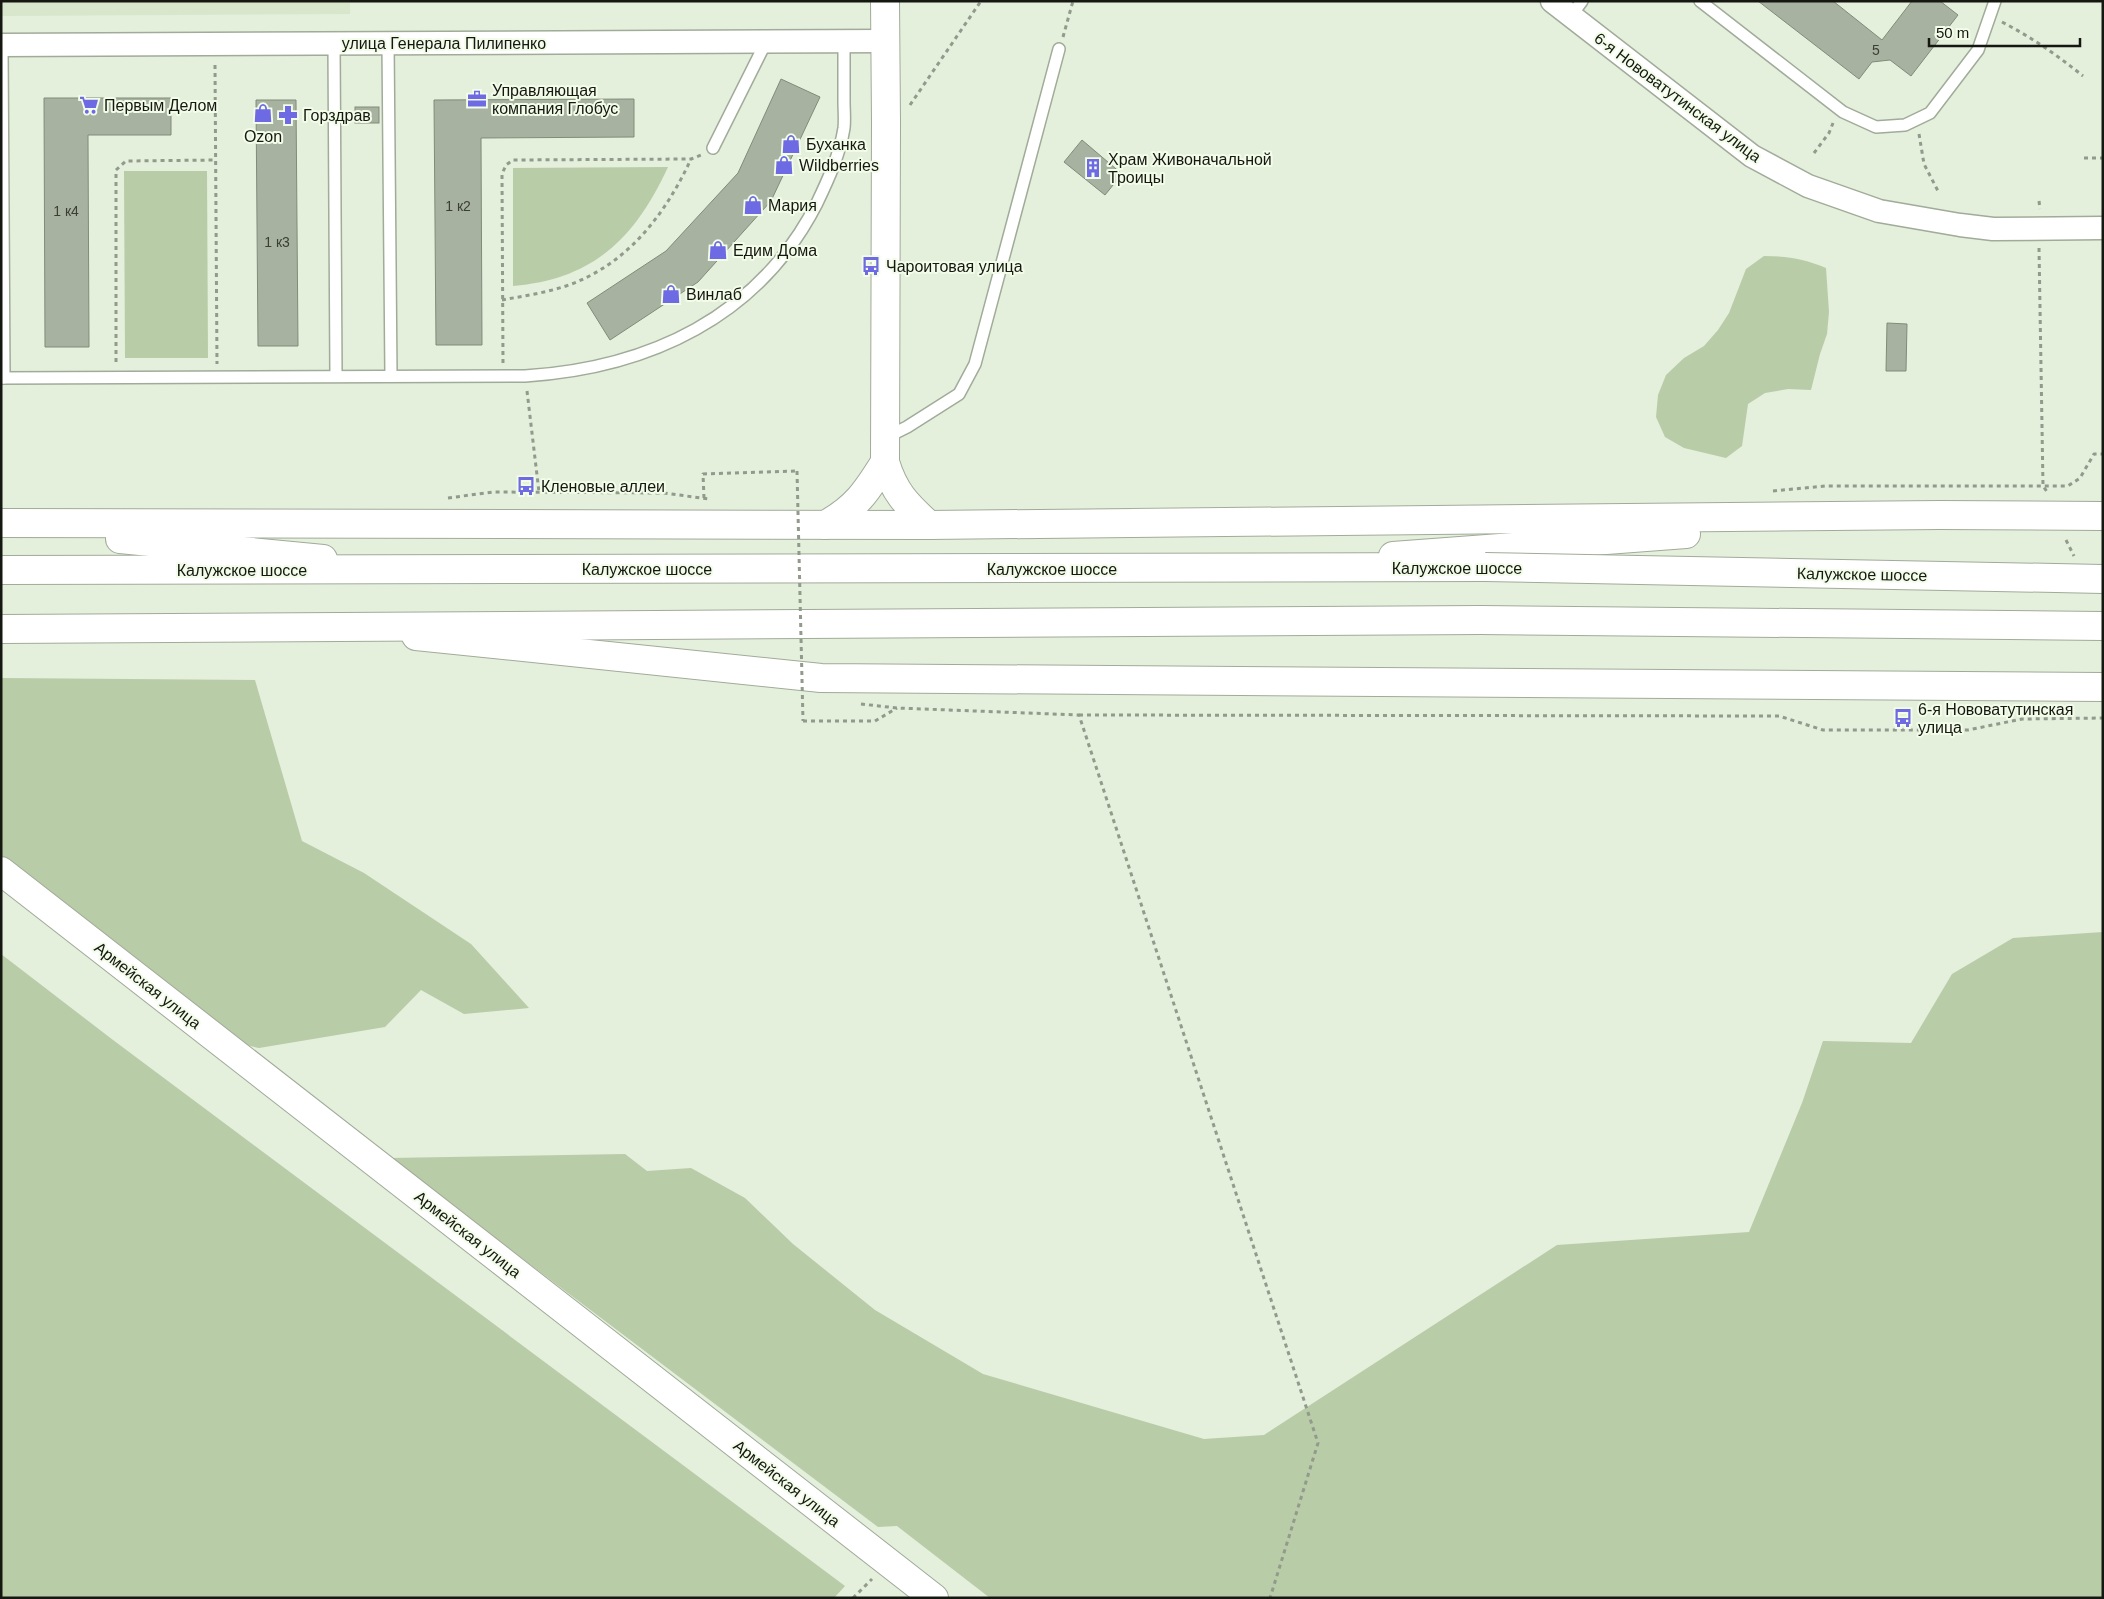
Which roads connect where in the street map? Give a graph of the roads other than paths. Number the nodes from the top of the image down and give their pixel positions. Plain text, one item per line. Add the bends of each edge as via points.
1 (885, 1) edge
2 (1552, 1) edge
3 (1700, 1) edge
4 (1994, 1) edge
5 (1576, 8) edge
6 (844, 41) junction
7 (886, 41) junction
8 (766, 42) junction
9 (388, 43) junction
10 (334, 44) junction
11 (2, 45) edge
12 (1059, 49) road end
13 (713, 148) dead end
14 (2103, 228) edge
15 (336, 376) junction
16 (391, 376) junction
17 (3, 378) edge
18 (885, 450) junction
19 (1940, 515) junction
20 (2103, 516) edge
21 (1, 523) edge
22 (825, 525) junction
23 (929, 525) junction
24 (1, 527) edge
25 (1228, 568) junction
26 (1, 570) edge
27 (424, 570) junction
28 (2103, 579) edge
29 (2103, 626) edge
30 (324, 627) junction
31 (1, 629) edge
32 (2103, 687) edge
33 (1, 871) edge
34 (934, 1598) edge

1 - 7 main road
2 - 5 street, 6-я Нововатутинская улица
3 - 4 lane via 1836,107 1876,127 1905,125 1930,113 1978,50
5 - 14 street, 6-я Нововатутинская улица via 1752,156 1808,186 1879,211 1960,225 1993,229
6 - 7 street, улица Генерала Пилипенко
6 - 8 street, улица Генерала Пилипенко
6 - 16 lane via 844,128 826,184 809,218 773,268 721,314 691,333 628,359 552,374
7 - 18 main road
8 - 9 street, улица Генерала Пилипенко
8 - 13 lane
9 - 10 street, улица Генерала Пилипенко
9 - 16 lane
10 - 11 street, улица Генерала Пилипенко
10 - 15 lane
11 - 17 lane
12 - 18 lane via 975,364 959,394 907,428
15 - 16 lane
15 - 17 lane
18 - 22 main road via 863,497 842,516
18 - 23 main road via 889,475 900,497
19 - 20 main road
19 - 23 main road
19 - 25 main road
21 - 22 main road
22 - 23 main road
24 - 27 main road
25 - 27 main road, Калужское шоссе
25 - 28 main road, Калужское шоссе, bridge via 1485,567
26 - 27 main road, Калужское шоссе
29 - 30 main road via 1481,620
30 - 31 main road
30 - 32 main road via 821,678
33 - 34 main road, Армейская улица

